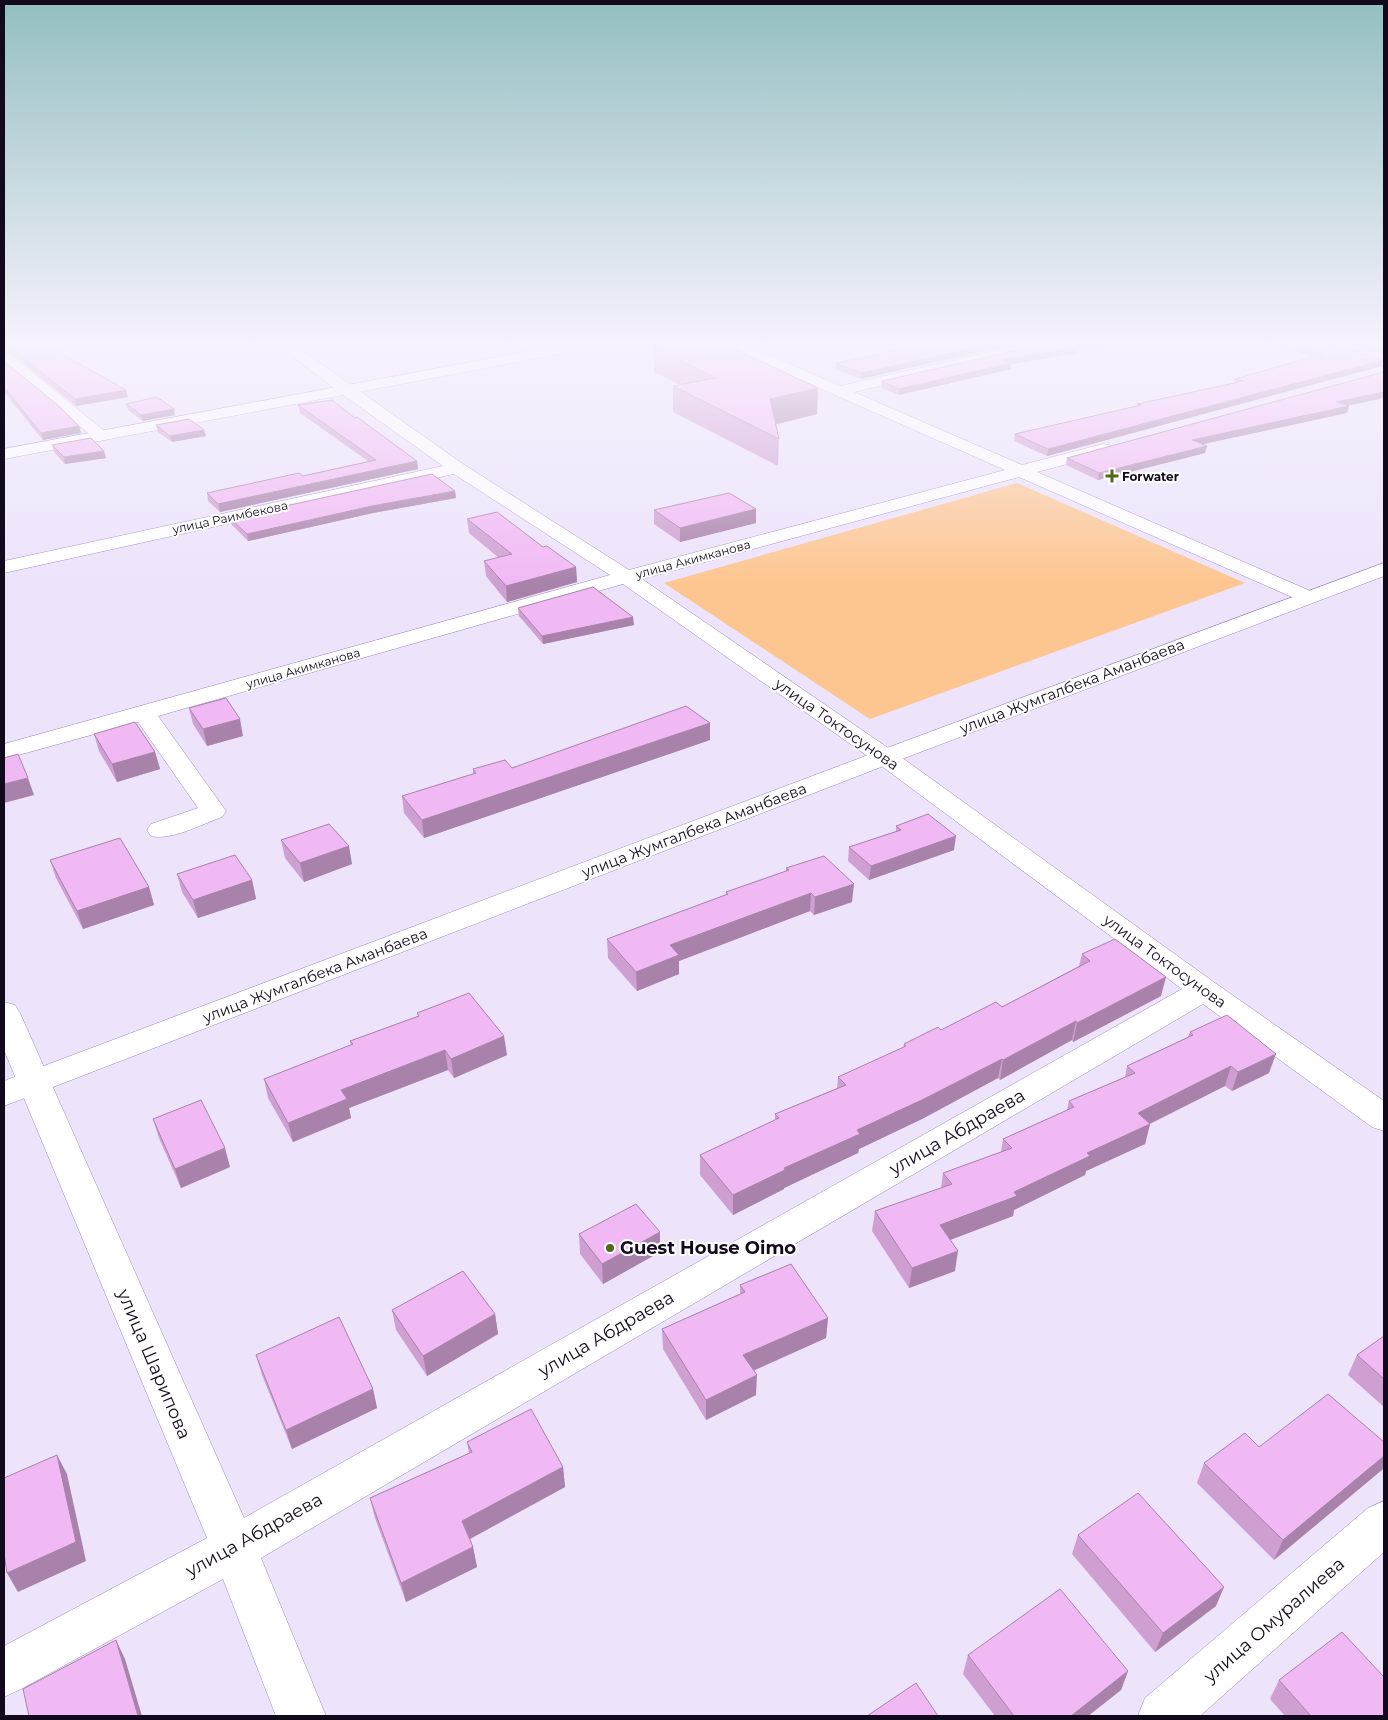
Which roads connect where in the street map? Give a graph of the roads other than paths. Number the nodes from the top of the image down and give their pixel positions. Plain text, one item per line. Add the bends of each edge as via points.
1 (84, 422) edge
2 (168, 422) edge
3 (391, 422) edge
4 (910, 422) edge
5 (100, 435) junction
6 (1118, 445) edge
7 (4, 454) edge
8 (456, 468) junction
9 (1021, 471) junction
10 (4, 567) edge
11 (1384, 569) edge
12 (626, 578) junction
13 (1308, 597) junction
14 (143, 712) junction
15 (4, 752) edge
16 (885, 757) junction
17 (160, 830) dead end
18 (1204, 990) junction
19 (4, 1013) edge
20 (18, 1089) edge
21 (1384, 1118) edge
22 (1384, 1523) edge
23 (234, 1548) junction
24 (4, 1672) edge
25 (302, 1716) edge
26 (1163, 1716) edge

1 - 5 street
2 - 5 street
3 - 8 street, улица Токтосунова
4 - 9 street
5 - 7 street
6 - 9 street, улица Акимканова
8 - 10 street, улица Раимбекова
8 - 12 street, улица Токтосунова
9 - 12 street, улица Акимканова
9 - 13 street
11 - 13 street, улица Жумгалбека Аманбаева
12 - 14 street, улица Акимканова
12 - 16 street, улица Токтосунова
13 - 16 street, улица Жумгалбека Аманбаева
14 - 15 street, улица Акимканова
14 - 17 street via 213,811
16 - 18 street, улица Токтосунова
16 - 20 street, улица Жумгалбека Аманбаева
18 - 21 street, улица Токтосунова
18 - 23 street, улица Абдраева
19 - 20 street, улица Шарипова
20 - 23 street, улица Шарипова
22 - 26 street, улица Омуралиева
23 - 24 street, улица Абдраева
23 - 25 street, улица Шарипова

